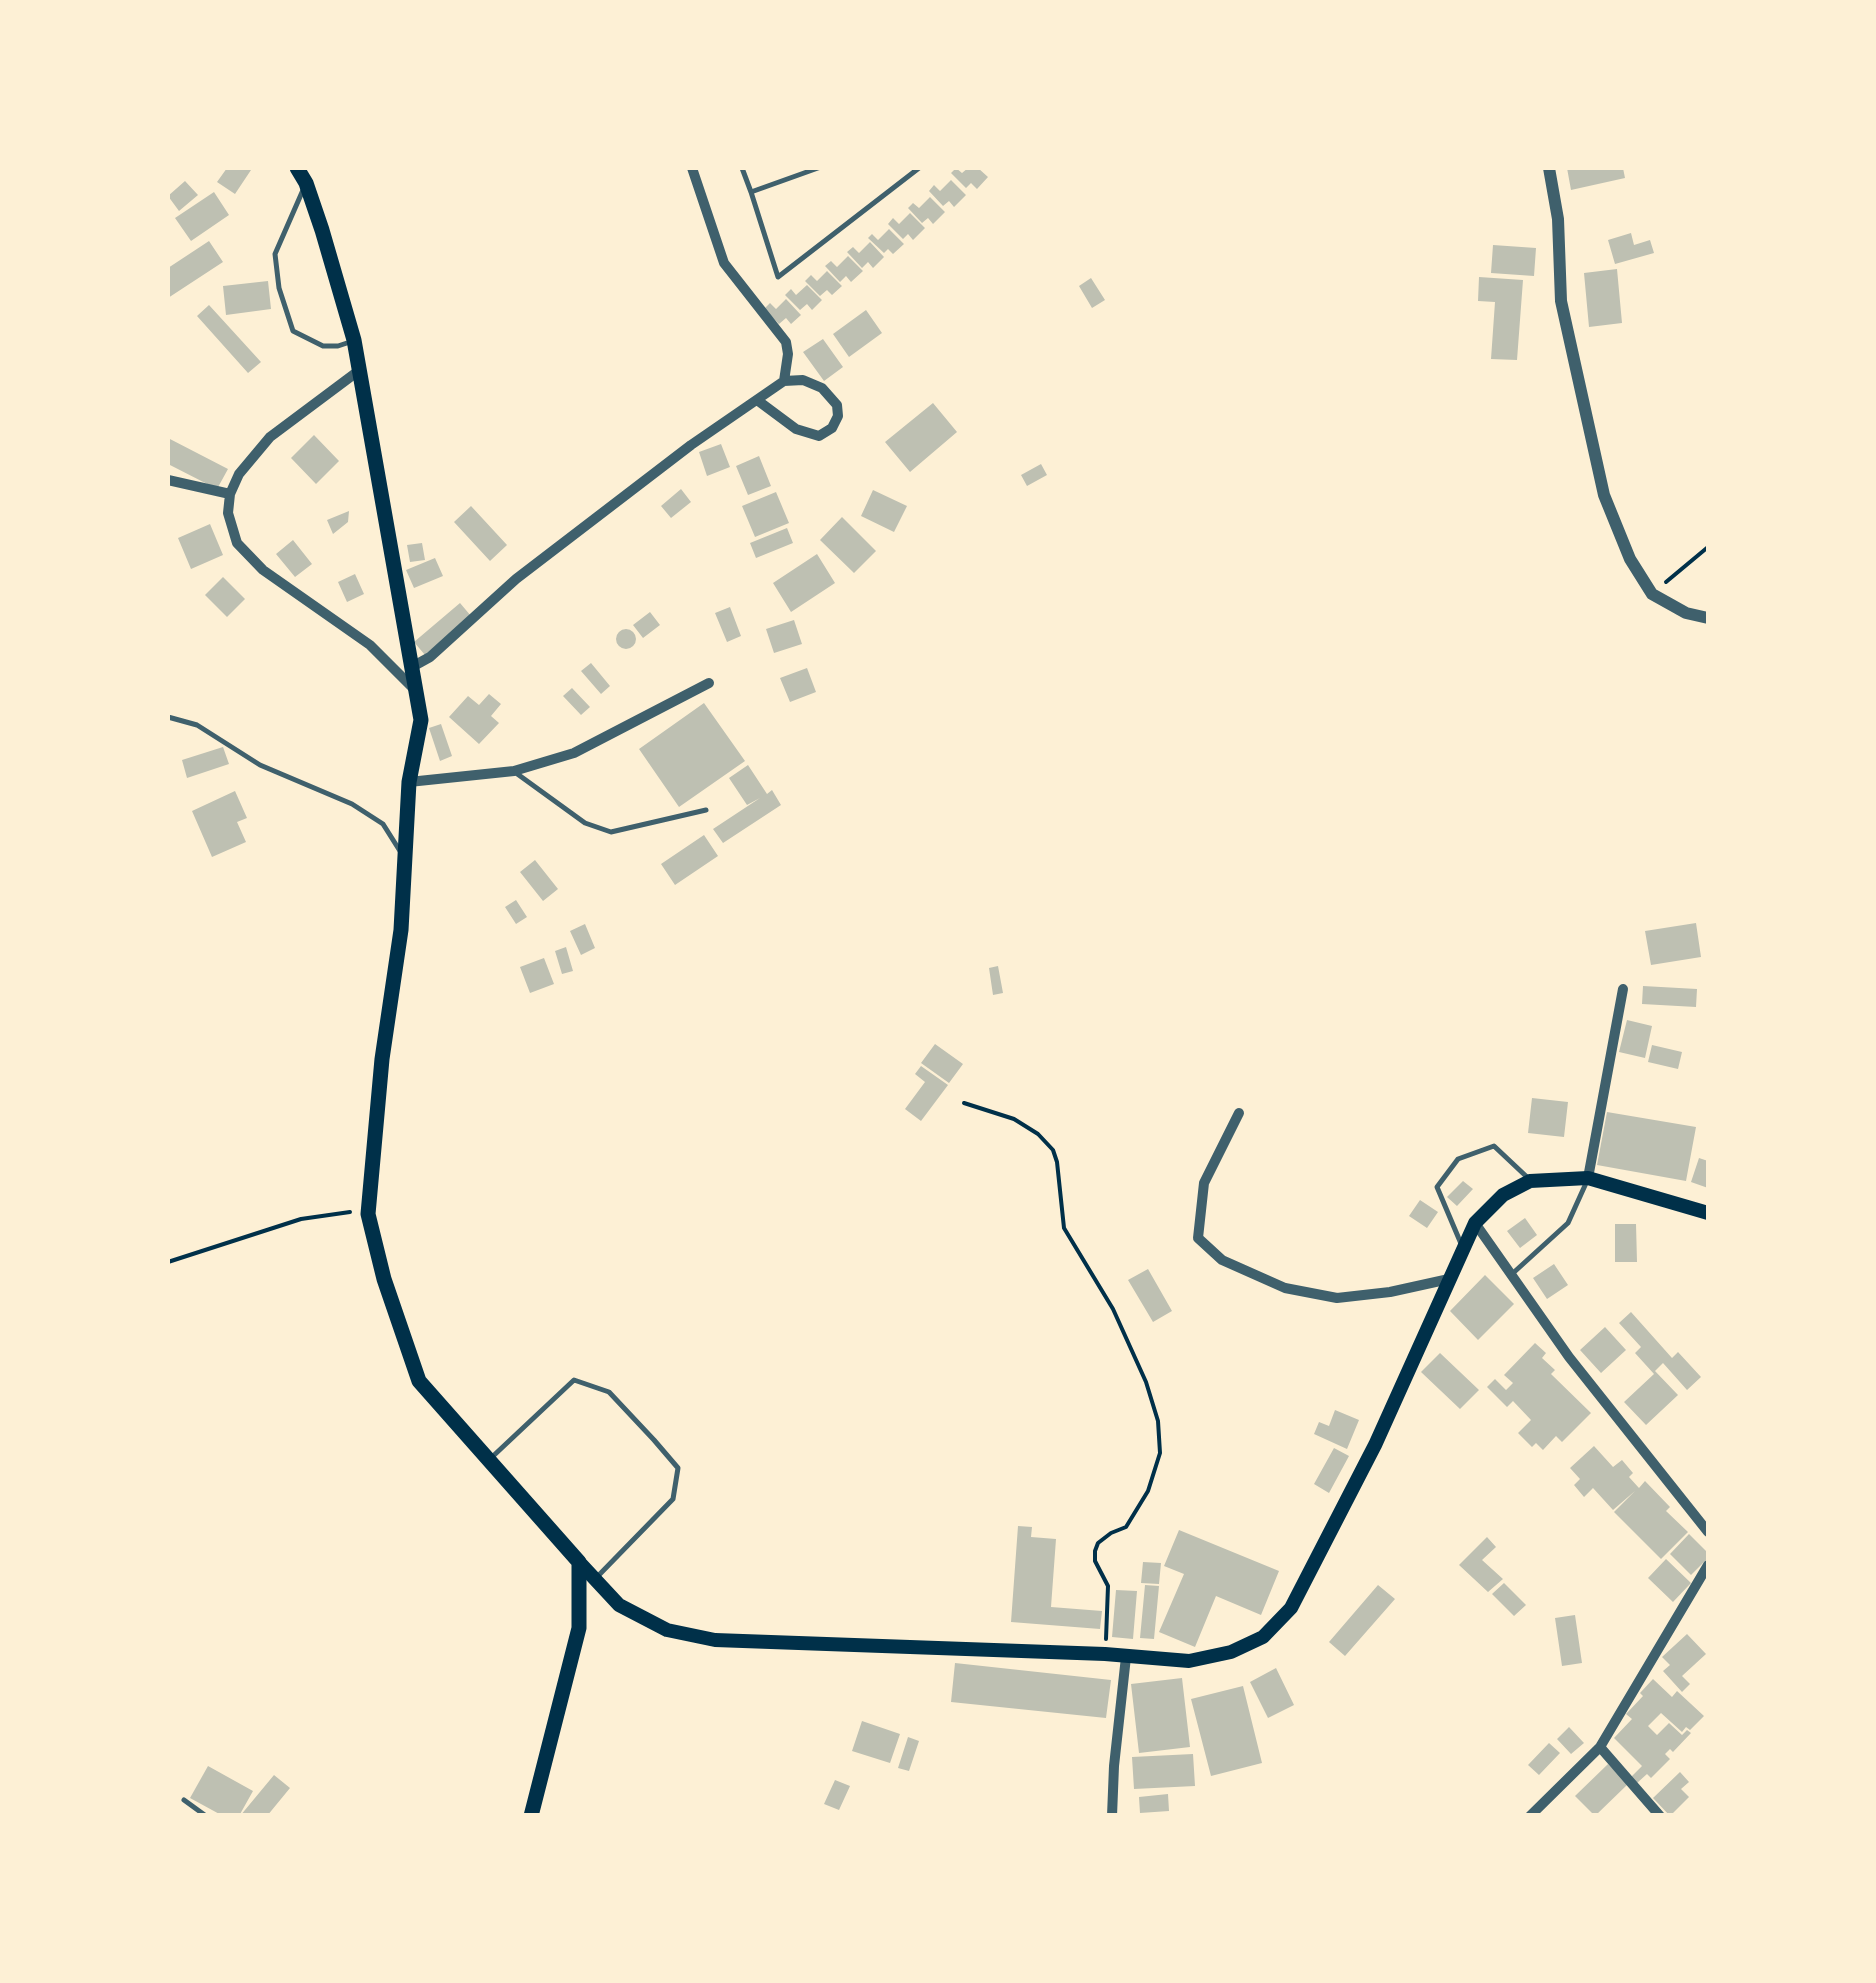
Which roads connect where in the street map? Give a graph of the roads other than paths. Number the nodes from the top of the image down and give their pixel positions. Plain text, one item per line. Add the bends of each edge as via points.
1 (297, 168) edge
2 (692, 168) edge
3 (742, 168) edge
4 (818, 168) edge
5 (919, 168) edge
6 (1549, 168) edge
7 (306, 182) junction
8 (751, 192) junction
9 (354, 340) junction
10 (360, 370) junction
11 (784, 381) junction
12 (757, 400) junction
13 (168, 480) edge
14 (230, 494) junction
15 (1708, 618) edge
16 (410, 668) junction
17 (709, 683) dead end
18 (414, 689) junction
19 (168, 717) edge
20 (514, 771) junction
21 (409, 782) junction
22 (706, 810) dead end
23 (406, 862) junction
24 (1623, 989) dead end
25 (1240, 1113) dead end
26 (1580, 1178) junction
27 (1530, 1180) junction
28 (1708, 1213) edge
29 (1475, 1223) junction
30 (1464, 1249) junction
31 (1512, 1274) junction
32 (1449, 1279) junction
33 (489, 1460) junction
34 (1708, 1532) edge
35 (579, 1562) junction
36 (1708, 1565) edge
37 (595, 1579) junction
38 (1126, 1657) junction
39 (1600, 1747) junction
40 (184, 1800) dead end
41 (206, 1816) edge
42 (531, 1816) edge
43 (1112, 1816) edge
44 (1530, 1816) edge
45 (1660, 1816) edge

1 - 7 highway
2 - 11 street via 724,263 786,342
3 - 8 lane
4 - 8 lane
5 - 8 lane via 778,277
6 - 15 street via 1561,300 1604,495 1652,594
7 - 9 highway
7 - 9 lane via 275,254 278,288 293,331 323,346
9 - 10 highway
10 - 14 street via 270,438
10 - 16 highway
11 - 12 street
11 - 12 street via 812,382 830,395 838,410 832,428 819,436 796,430
12 - 16 street via 690,444
13 - 14 street
14 - 18 street via 237,543 263,570 370,646
16 - 18 highway
17 - 20 street via 574,753
18 - 21 highway via 421,720
19 - 23 lane via 352,804 383,824
20 - 21 street
20 - 22 lane via 584,823 611,832
21 - 23 highway
23 - 33 highway via 368,1214 419,1380
24 - 26 street
25 - 32 street via 1204,1182 1198,1238 1222,1260 1286,1288 1336,1298
26 - 27 main road
26 - 28 main road
26 - 31 lane via 1568,1223
27 - 29 main road
27 - 30 lane via 1494,1146 1458,1159 1437,1187
29 - 30 main road
29 - 31 street
30 - 32 main road
31 - 34 street via 1568,1357
32 - 38 main road via 1292,1608 1263,1637 1230,1652 1188,1662
33 - 35 highway
33 - 37 lane via 574,1380 609,1392 654,1440 678,1468 672,1499
35 - 37 main road
35 - 42 highway via 579,1628
36 - 39 street
37 - 38 main road via 619,1604 668,1630 715,1640
38 - 43 street
39 - 44 street
39 - 45 street
40 - 41 lane

